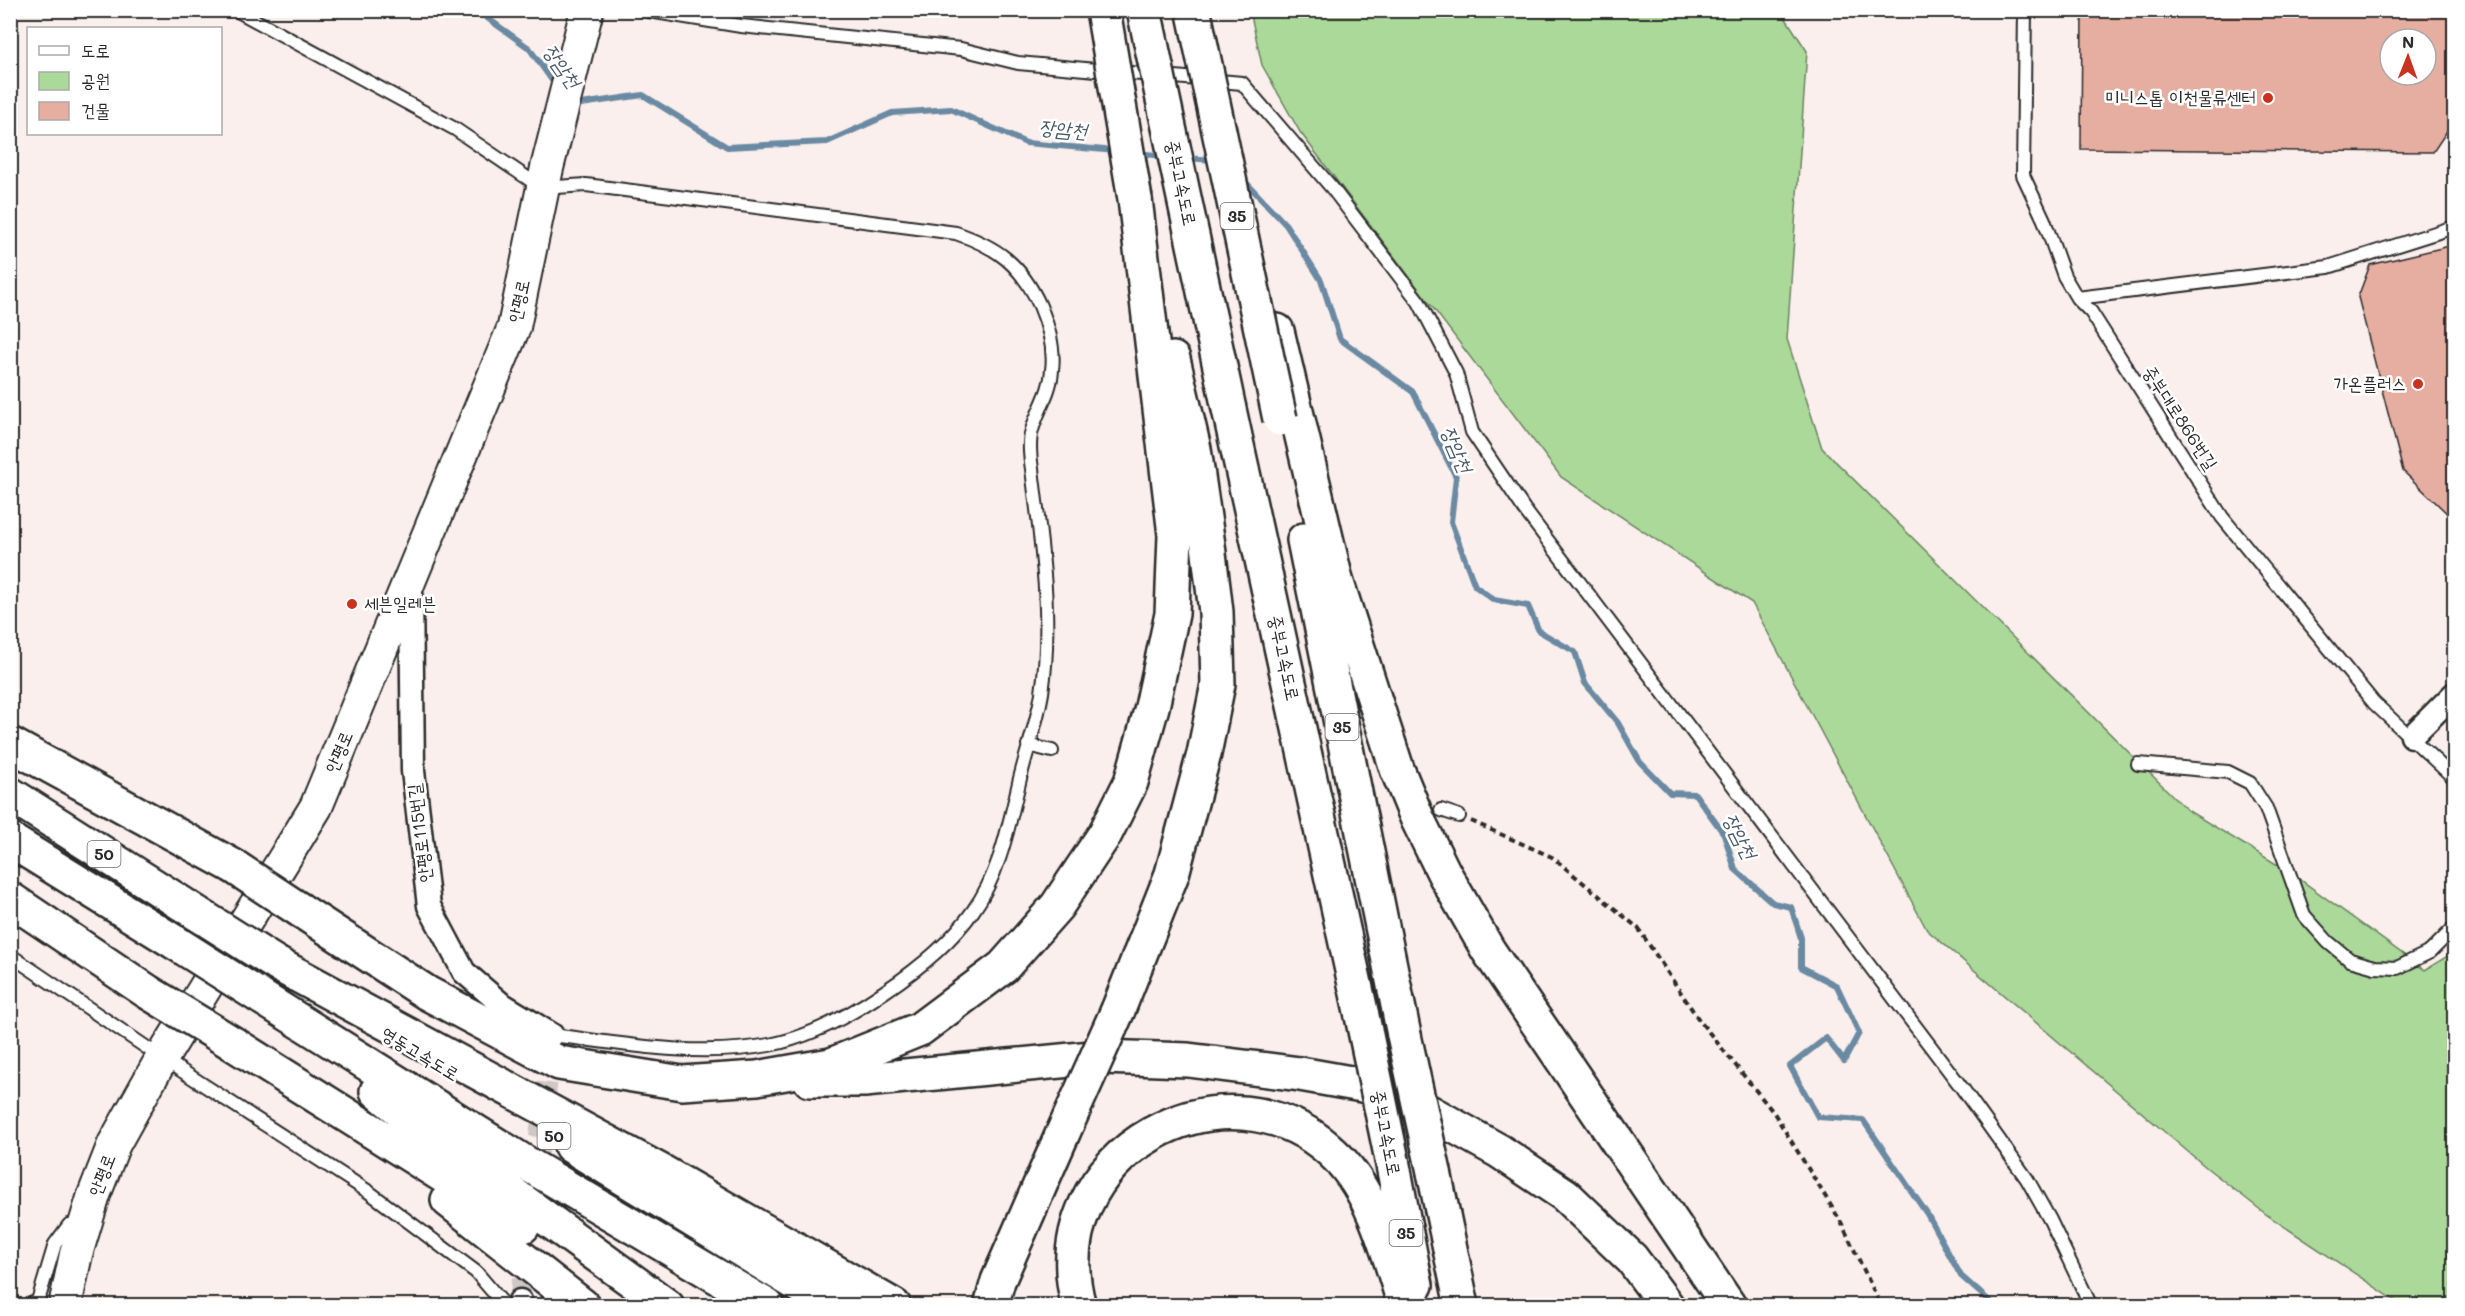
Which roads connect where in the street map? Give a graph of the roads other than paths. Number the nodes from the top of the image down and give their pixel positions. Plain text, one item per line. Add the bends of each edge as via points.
1 (237, 10) edge
2 (644, 10) edge
3 (1103, 10) edge
4 (1144, 10) edge
5 (2025, 10) edge
6 (1201, 11) edge
7 (585, 15) edge
8 (545, 178) junction
9 (1135, 199) junction
10 (2454, 227) edge
11 (2077, 298) junction
12 (411, 577) junction
13 (2454, 694) edge
14 (2412, 736) junction
15 (10, 744) edge
16 (1028, 745) junction
17 (1052, 751) dead end
18 (2138, 764) dead end
19 (2454, 778) edge
20 (10, 795) edge
21 (1442, 810) dead end
22 (1459, 816) road end
23 (10, 840) edge
24 (10, 899) edge
25 (2454, 928) edge
26 (10, 955) edge
27 (277, 964) junction
28 (261, 997) junction
29 (552, 1035) joint
30 (162, 1058) junction
31 (728, 1080) junction
32 (318, 1096) junction
33 (86, 1221) junction
34 (994, 1293) edge
35 (515, 1304) edge
36 (26, 1305) edge
37 (65, 1305) edge
38 (583, 1305) edge
39 (649, 1305) edge
40 (667, 1305) edge
41 (766, 1305) edge
42 (833, 1305) edge
43 (894, 1305) edge
44 (1079, 1305) edge
45 (1405, 1305) edge
46 (1420, 1305) edge
47 (1462, 1305) edge
48 (1667, 1305) edge
49 (1729, 1305) edge
50 (2091, 1305) edge

1 - 8 lane
2 - 50 lane via 741,26 962,49 1018,63 1242,83 1332,188 1419,302 1456,373 1473,432 1524,509 2027,1179
3 - 9 highway, bridge
4 - 46 highway, 중부고속도로 / 35, bridge via 1362,1016
5 - 11 lane, 중부대로866번길 via 2022,175
6 - 47 highway, 중부고속도로 / 35, bridge via 1404,1035
6 - 49 highway via 1336,580 1397,769 1444,873 1488,950
7 - 8 street, 안평로
8 - 12 street, 안평로 via 514,327
8 - 16 lane via 956,233 1005,256 1039,304 1051,338 1053,371 1031,430 1046,634 1042,693
9 - 31 highway via 1175,535 1172,614 1131,782 1105,834 1058,906 1003,967 920,1029 831,1065
9 - 34 highway, bridge via 1194,449 1216,612 1218,684 1172,874 1118,1010
10 - 11 lane via 2328,267
11 - 14 lane, 중부대로866번길 via 2091,312 2222,518 2374,703
12 - 29 street, 안평로115번길 via 413,771 429,906 464,972 500,1003
12 - 30 street, 안평로 via 316,807
13 - 14 street
14 - 19 lane, 중부대로866번길
15 - 31 highway, bridge via 233,866 427,993 559,1063 682,1083
16 - 17 lane
16 - 29 lane via 1004,842 975,910 947,943 862,1007 819,1029 770,1044 727,1050 678,1050
18 - 25 lane via 2228,772 2250,783 2266,808 2304,915 2350,960 2375,968 2397,968 2430,952
20 - 27 highway, 영동고속도로 / 50, bridge
21 - 22 lane
23 - 28 highway, 영동고속도로 / 50, bridge
24 - 32 highway, bridge via 148,992
26 - 30 lane
27 - 42 highway, 영동고속도로 / 50
27 - 43 highway via 664,1173
28 - 40 highway via 422,1128
28 - 41 highway, 영동고속도로 / 50 via 524,1162
30 - 33 street, 안평로 via 114,1144
30 - 35 lane via 369,1191
31 - 48 highway via 864,1080 1102,1057 1188,1060 1362,1085 1406,1099 1499,1151 1565,1196 1632,1259
32 - 38 highway
32 - 39 highway
33 - 36 lane via 69,1225 55,1244 39,1301
33 - 37 street, 안평로
44 - 45 highway via 1074,1291 1075,1241 1080,1218 1104,1173 1125,1152 1152,1134 1182,1120 1234,1111 1286,1121 1338,1158 1366,1198

